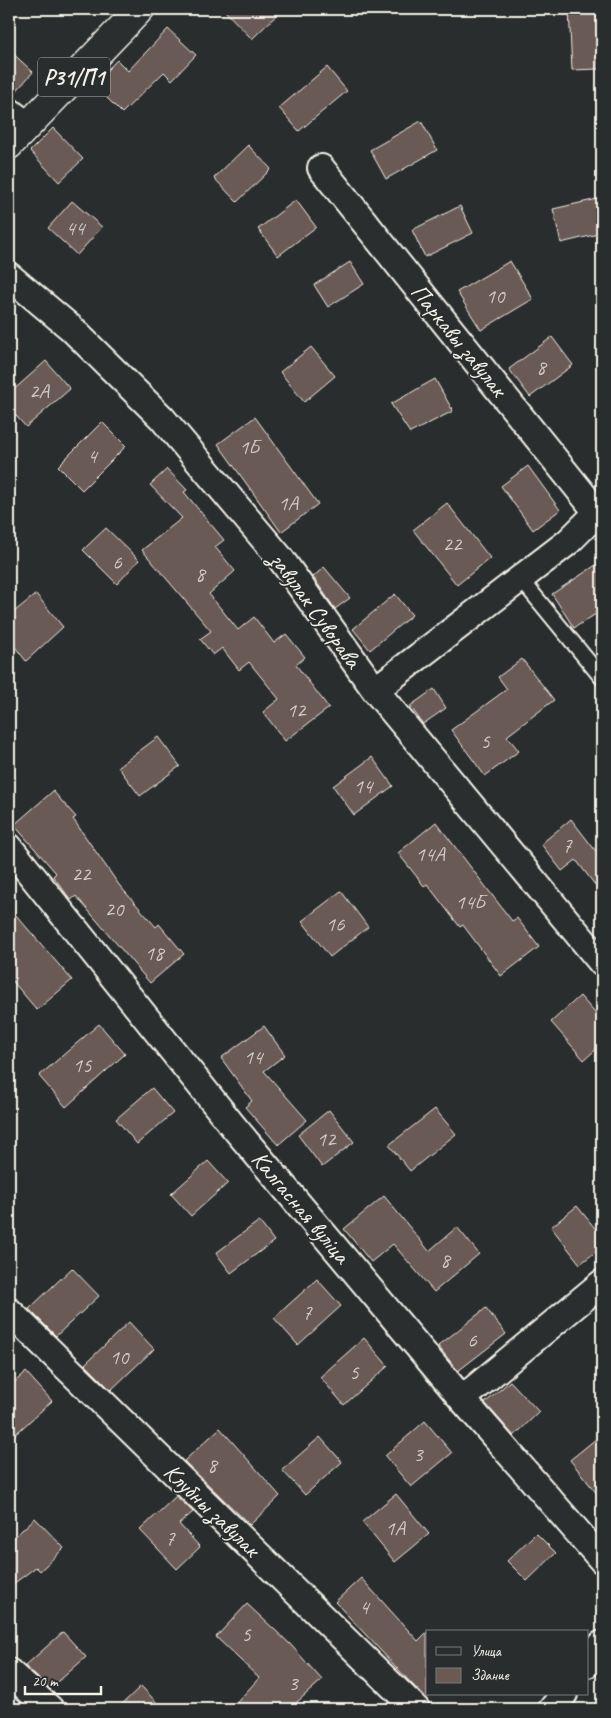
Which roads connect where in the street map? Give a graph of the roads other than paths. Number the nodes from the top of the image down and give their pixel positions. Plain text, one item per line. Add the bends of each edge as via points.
1 (140, 9) edge
2 (18, 118) edge
3 (9, 144) edge
4 (322, 168) dead end
5 (9, 276) edge
6 (600, 510) edge
7 (520, 578) junction
8 (602, 678) edge
9 (374, 690) junction
10 (9, 847) edge
11 (602, 963) edge
12 (602, 1283) edge
13 (9, 1311) edge
14 (462, 1399) junction
15 (602, 1560) edge
16 (602, 1644) edge
17 (588, 1663) edge
18 (9, 1672) edge
19 (562, 1696) edge
20 (50, 1709) edge
21 (416, 1709) edge
22 (552, 1709) edge

1 - 2 main road, Р31/П1
2 - 3 main road, Р31/П1
4 - 6 street, Паркавы завулак
5 - 9 street, завулак Суворава via 71,328 162,418 281,559
6 - 7 street, Паркавы завулак via 568,542
7 - 8 lane
7 - 9 street, Паркавы завулак
9 - 11 street, завулак Суворава
10 - 14 street, Калгасная вуліца via 233,1126
12 - 14 street
13 - 21 street, Клубны завулак
14 - 15 street, Калгасная вуліца
16 - 17 street
18 - 20 street
19 - 22 street

